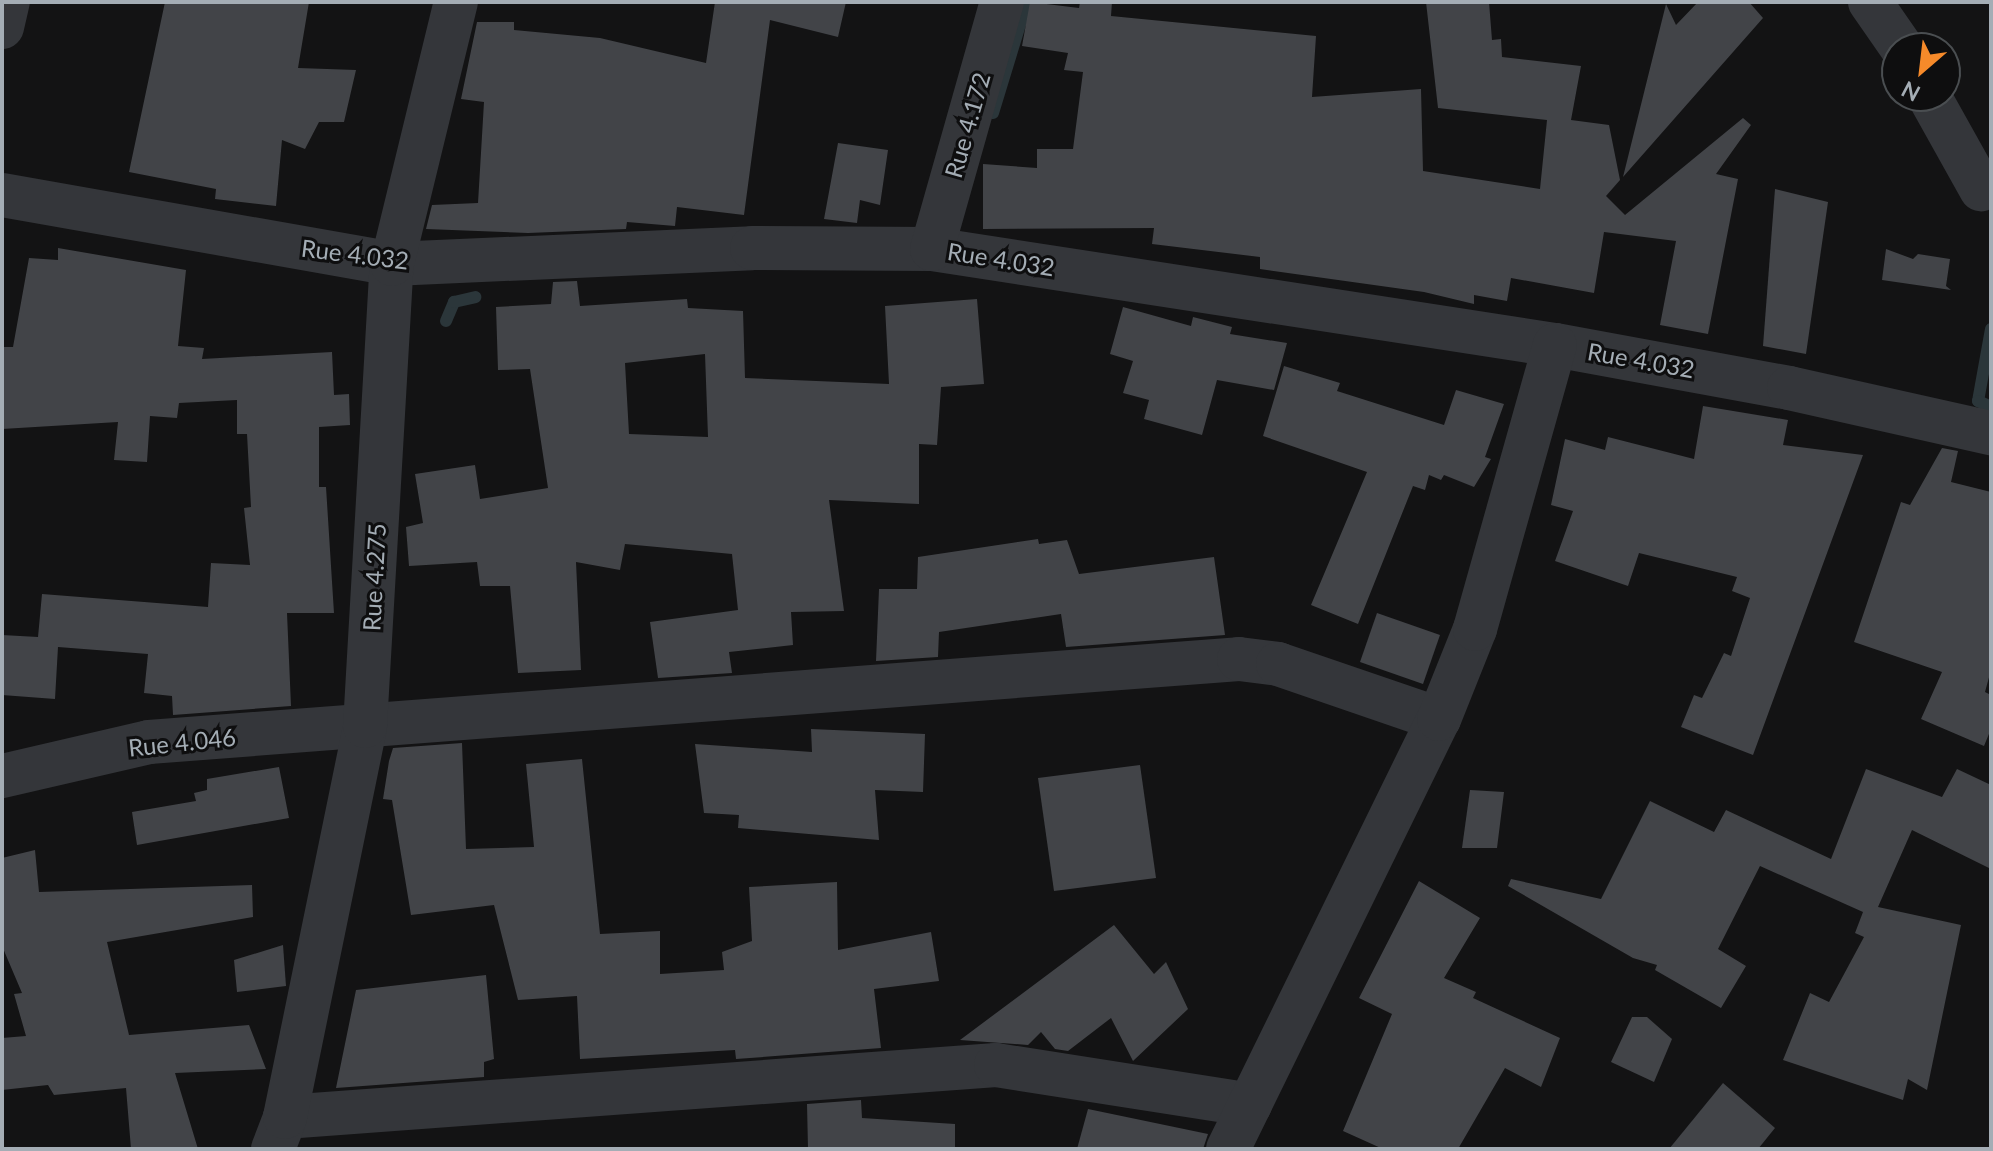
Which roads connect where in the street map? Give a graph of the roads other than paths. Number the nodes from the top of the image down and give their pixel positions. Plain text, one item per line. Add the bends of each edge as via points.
1 (8, 2) edge
2 (456, 2) edge
3 (1002, 2) edge
4 (1870, 2) edge
5 (2, 27) edge
6 (1891, 32) edge
7 (1938, 112) edge
8 (1981, 189) dead end
9 (2, 195) edge
10 (932, 249) junction
11 (392, 264) junction
12 (1555, 345) junction
13 (1991, 433) edge
14 (1439, 719) junction
15 (365, 726) junction
16 (2, 776) edge
17 (1250, 1105) junction
18 (279, 1133) edge
19 (1228, 1149) edge

1 - 5 street
2 - 11 street, Rue 4.275
3 - 10 street, Rue 4.172
4 - 6 street
7 - 8 street
9 - 11 street, Rue 4.032
10 - 11 street, Rue 4.032 via 752,248
10 - 12 street, Rue 4.032
11 - 15 street, Rue 4.275
12 - 13 street, Rue 4.032 via 1789,388
12 - 14 street via 1475,629
14 - 15 street, Rue 4.046 via 1278,664 1239,659
14 - 17 street
15 - 16 street, Rue 4.046 via 149,742
15 - 18 street, Rue 4.275
17 - 18 street via 996,1065
17 - 19 street

